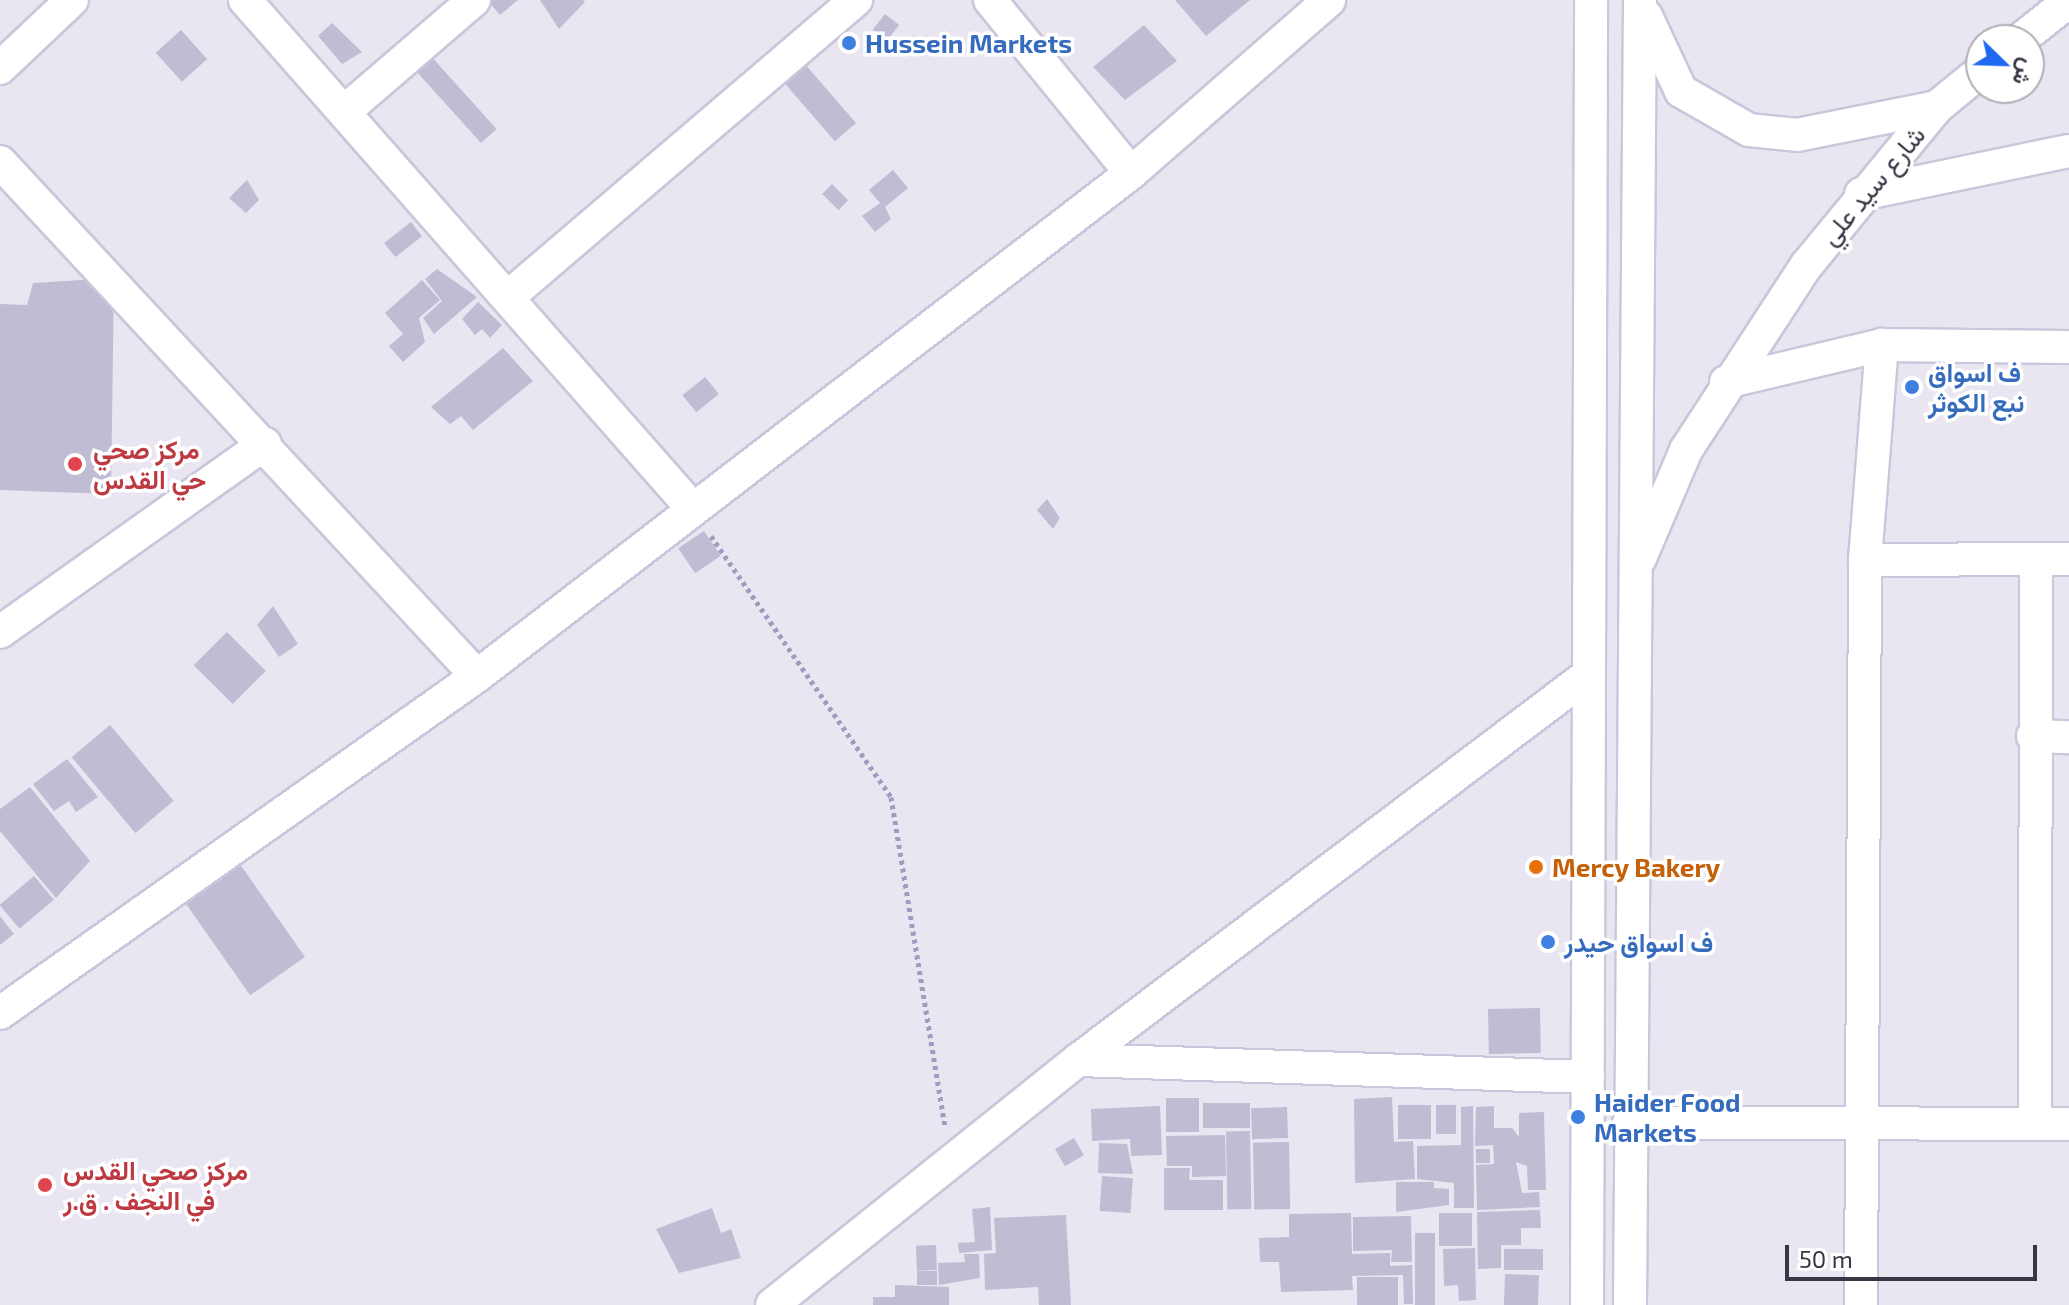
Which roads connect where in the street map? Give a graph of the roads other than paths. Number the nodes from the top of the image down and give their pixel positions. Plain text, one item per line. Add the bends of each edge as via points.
1 (72, 0) edge
2 (245, 0) edge
3 (474, 0) edge
4 (856, 0) edge
5 (990, 0) edge
6 (1329, 0) edge
7 (1591, 0) edge
8 (1641, 0) edge
9 (2069, 1) edge
10 (2040, 24) edge
11 (0, 68) edge
12 (1965, 84) edge
13 (1937, 107) junction
14 (345, 111) junction
15 (2069, 151) edge
16 (0, 162) edge
17 (1131, 173) junction
18 (1861, 194) junction
19 (508, 297) junction
20 (1882, 345) junction
21 (2069, 347) edge
22 (1726, 382) junction
23 (265, 444) junction
24 (693, 509) junction
25 (2036, 559) junction
26 (2069, 559) edge
27 (1865, 560) junction
28 (1630, 586) junction
29 (0, 632) edge
30 (1588, 675) junction
31 (477, 676) junction
32 (2033, 736) junction
33 (2069, 737) edge
34 (0, 1013) edge
35 (1078, 1060) junction
36 (1588, 1077) junction
37 (1629, 1123) junction
38 (2035, 1124) junction
39 (2069, 1124) edge
40 (1857, 1125) junction
41 (772, 1305) edge
42 (1587, 1305) edge
43 (1630, 1305) edge
44 (1861, 1305) edge

1 - 11 street
2 - 14 street
3 - 14 street
4 - 19 street
5 - 17 street
6 - 17 street
7 - 30 street
8 - 13 street, شارع سيد علي via 1681,91 1749,130 1797,135
8 - 28 street
9 - 10 street
12 - 13 street
13 - 18 street, شارع سيد علي
14 - 19 street
15 - 18 street
16 - 23 street
17 - 24 street
18 - 22 street, شارع سيد علي
19 - 24 street
20 - 21 street
20 - 22 street
20 - 27 street
22 - 28 street, شارع سيد علي via 1660,503
23 - 29 street
23 - 31 street
24 - 31 street
25 - 26 street
25 - 27 street
25 - 32 street
27 - 40 street
28 - 37 street
30 - 35 street
30 - 36 street
31 - 34 street
32 - 33 street
32 - 38 street
35 - 36 street
35 - 41 street
36 - 42 street
37 - 40 street
37 - 43 street
38 - 39 street
38 - 40 street
40 - 44 street

